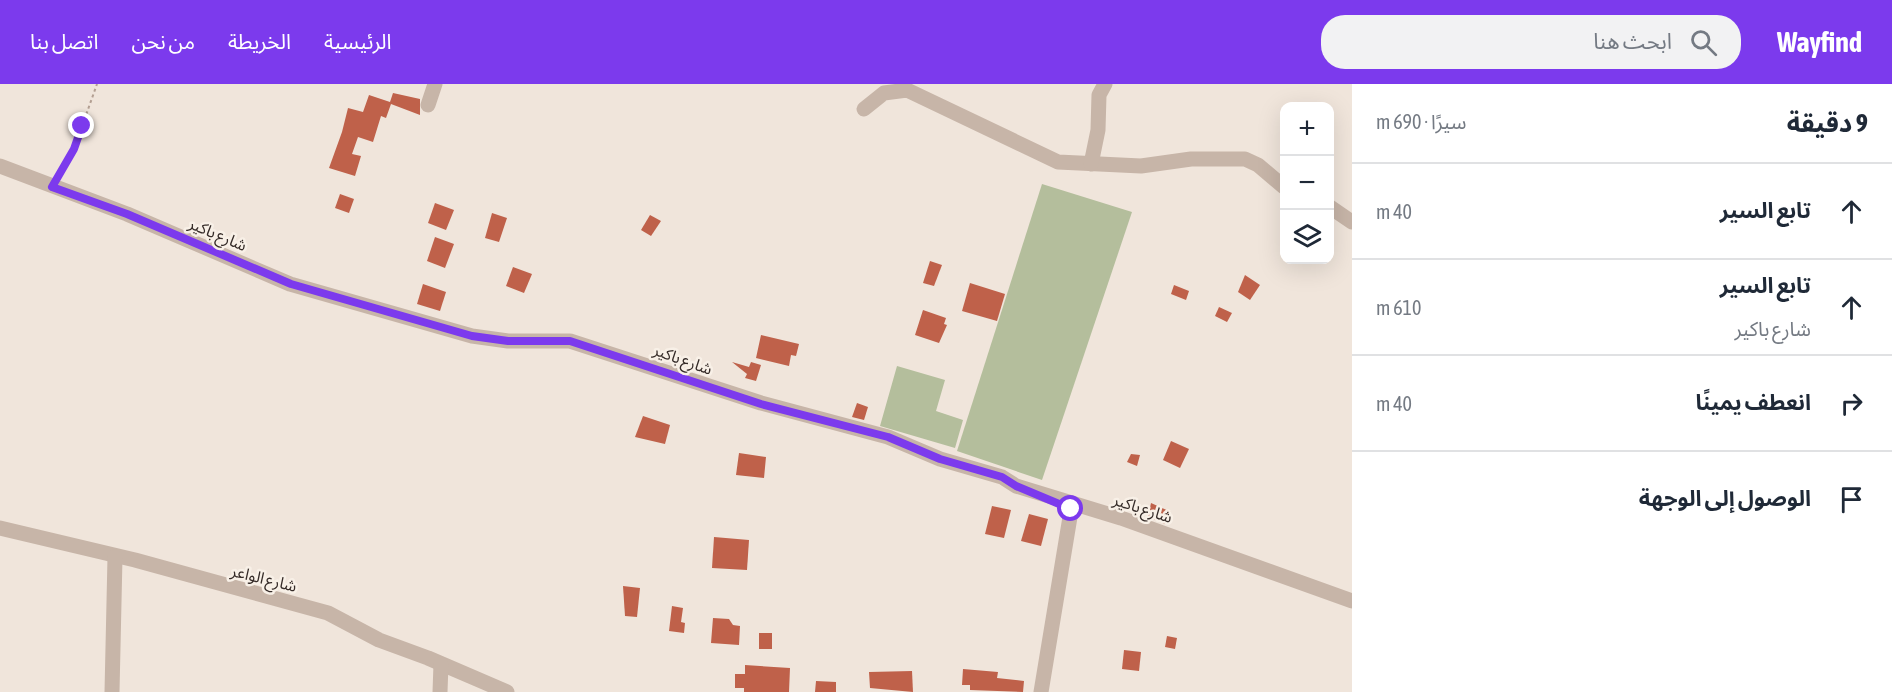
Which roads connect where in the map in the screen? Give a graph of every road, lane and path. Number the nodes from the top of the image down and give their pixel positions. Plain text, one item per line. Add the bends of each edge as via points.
1 (97, 84) edge
2 (435, 84) edge
3 (1106, 85) edge
4 (428, 105) dead end
5 (864, 109) dead end
6 (1091, 164) junction
7 (0, 166) edge
8 (1280, 184) edge
9 (52, 187) junction
10 (1334, 210) edge
11 (1352, 222) edge
12 (1072, 507) junction
13 (0, 528) edge
14 (116, 557) junction
15 (1352, 601) edge
16 (441, 664) junction
17 (112, 692) edge
18 (440, 692) edge
19 (507, 692) edge
20 (1041, 692) edge

1 - 9 path via 74,149
2 - 4 street
3 - 6 street via 1099,95 1098,130
5 - 6 street via 884,93 907,90 1047,159
6 - 8 street via 1140,166 1191,159 1245,159
7 - 9 street, شارع باكير
9 - 12 street, شارع باكير via 127,214 291,284 472,336 508,341 570,341 761,404 888,437 940,459 1002,477
10 - 11 street
12 - 15 street, شارع باكير via 1121,518
12 - 20 street
13 - 14 street, شارع الواعر
14 - 16 street, شارع الواعر via 328,613 379,640
14 - 17 street
16 - 18 street
16 - 19 street, شارع الواعر

